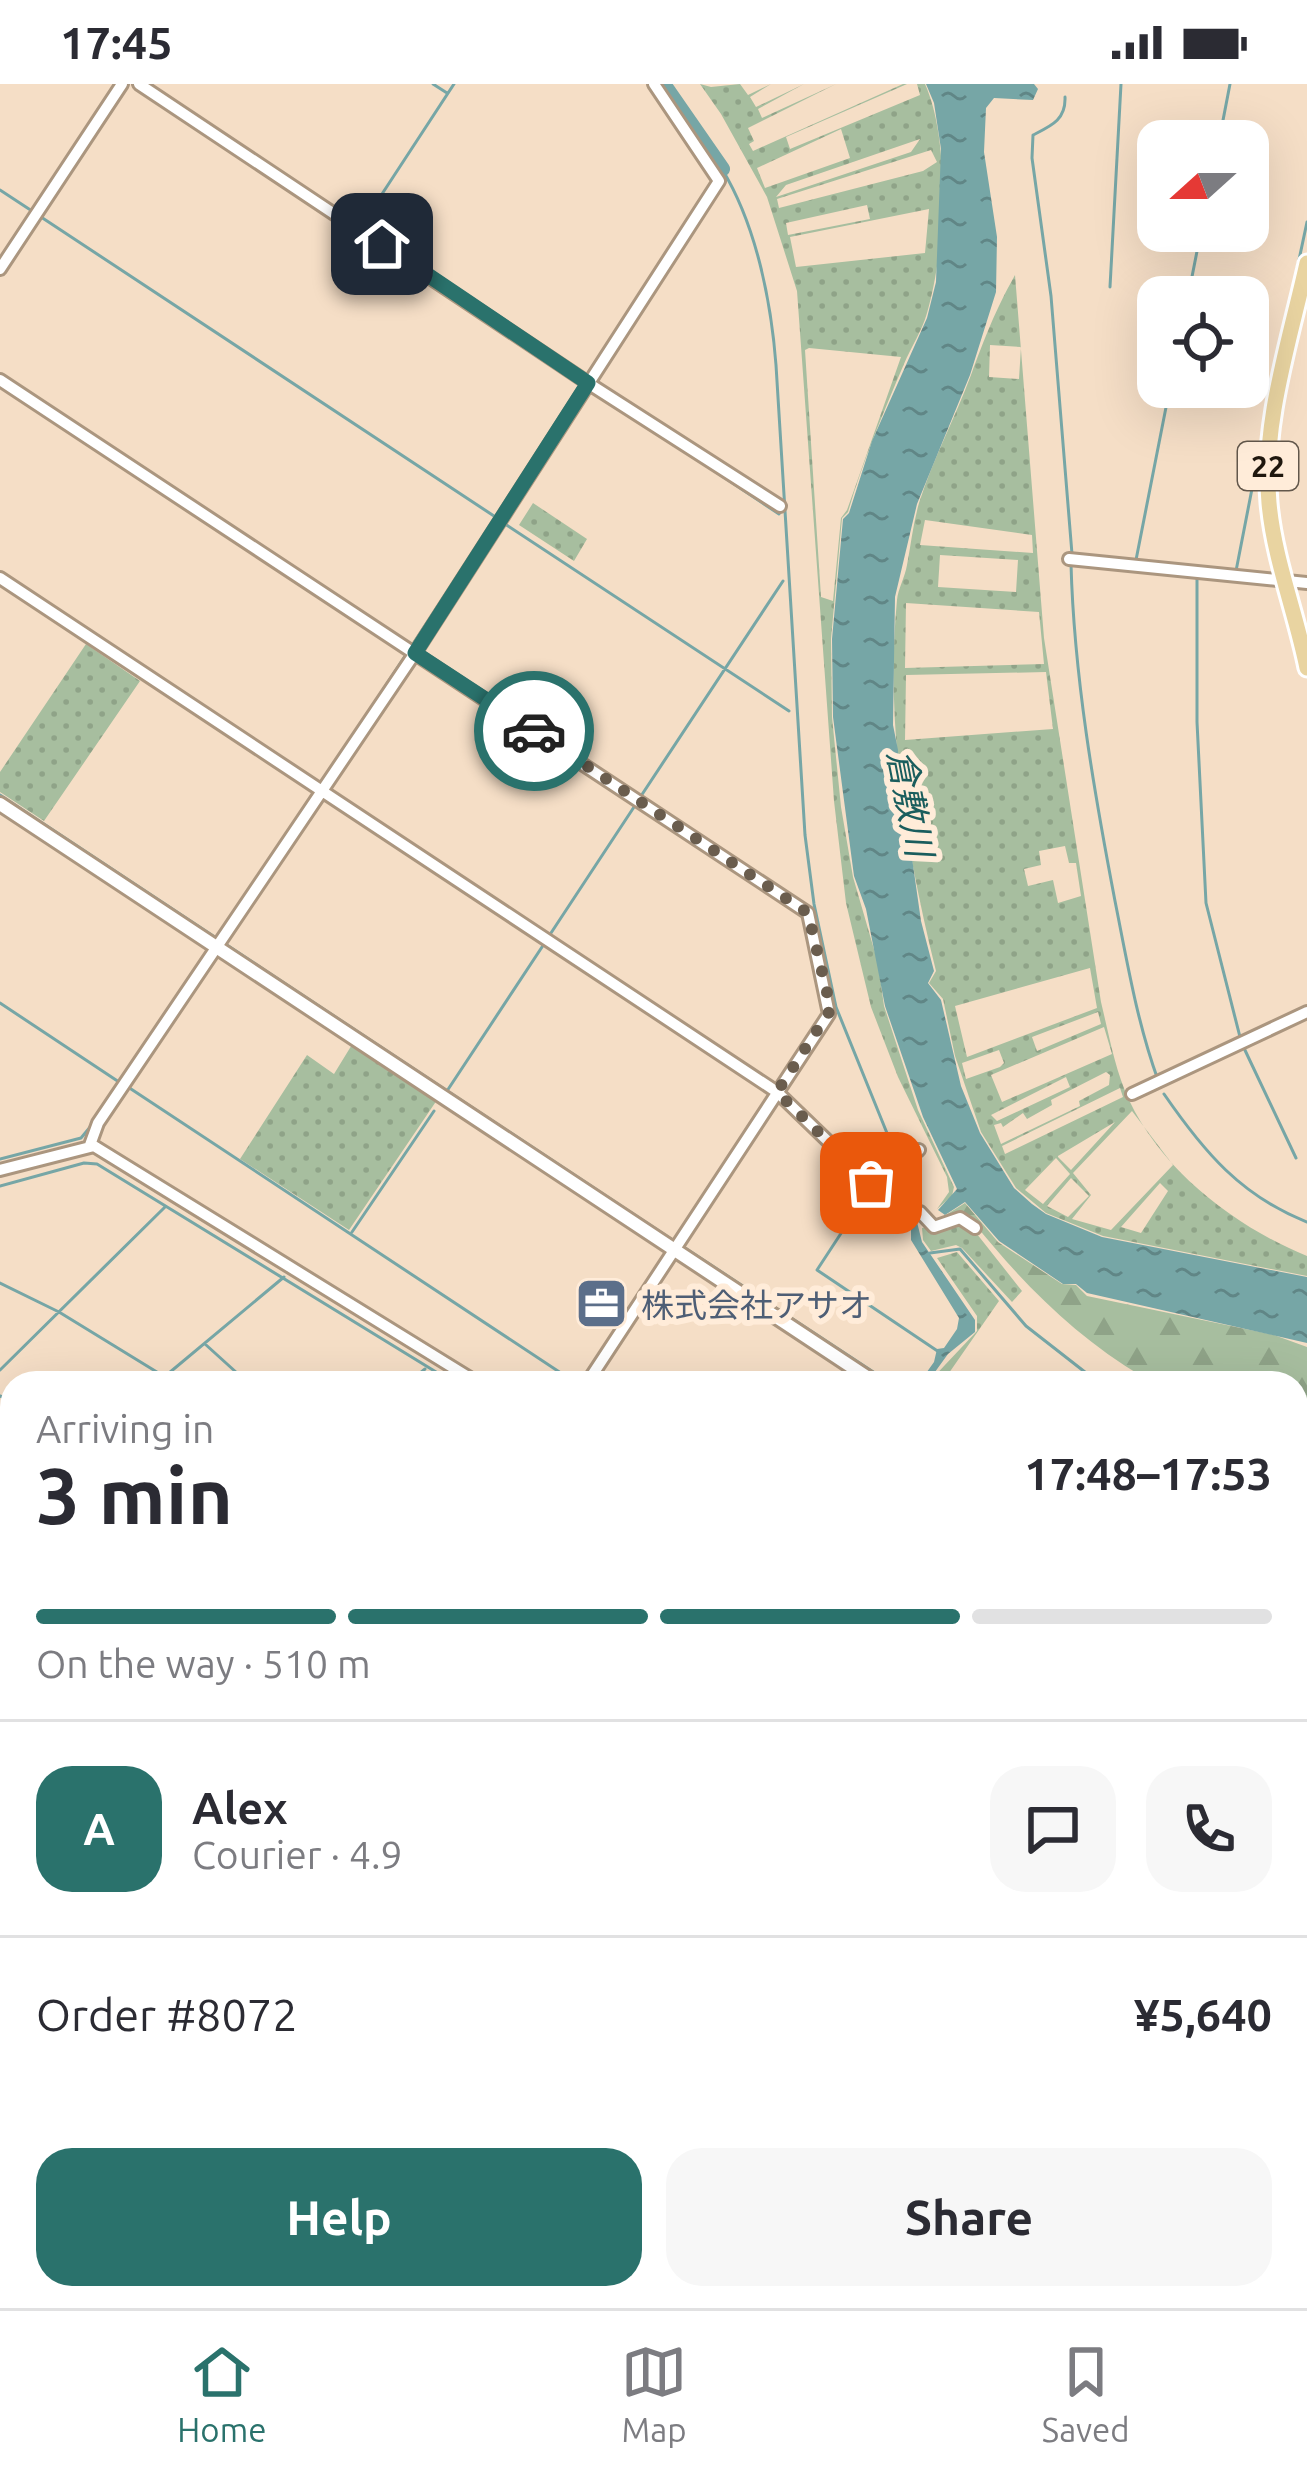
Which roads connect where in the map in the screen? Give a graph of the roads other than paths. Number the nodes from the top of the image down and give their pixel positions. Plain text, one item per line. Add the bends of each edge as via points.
1 (122, 84) edge
2 (139, 84) edge
3 (654, 84) edge
4 (1307, 262) edge
5 (0, 269) edge
6 (0, 380) edge
7 (588, 383) junction
8 (780, 506) dead end
9 (1072, 560) dead end
10 (0, 578) edge
11 (1285, 581) junction
12 (1307, 583) edge
13 (410, 650) junction
14 (1307, 668) edge
15 (320, 793) junction
16 (0, 805) edge
17 (220, 944) junction
18 (1307, 1012) edge
19 (777, 1092) junction
20 (1132, 1094) dead end
21 (90, 1145) junction
22 (920, 1150) dead end
23 (0, 1170) edge
24 (874, 1185) junction
25 (975, 1228) dead end
26 (677, 1246) junction
27 (458, 1371) edge
28 (595, 1371) edge
29 (858, 1371) edge

1 - 5 street
2 - 7 street
3 - 7 street via 719,181
4 - 11 main road, 22 via 1268,461
6 - 13 street
7 - 8 street
7 - 13 street
9 - 11 street
10 - 15 street
11 - 12 street
11 - 14 main road, 22
13 - 15 street
13 - 19 street via 808,913 831,1009
15 - 17 street
15 - 19 street
16 - 17 street
17 - 21 street
17 - 26 street
18 - 20 street
19 - 24 street
19 - 26 street
21 - 23 street
21 - 27 street
22 - 24 street
24 - 25 street via 937,1227 960,1218
26 - 28 street
26 - 29 street

